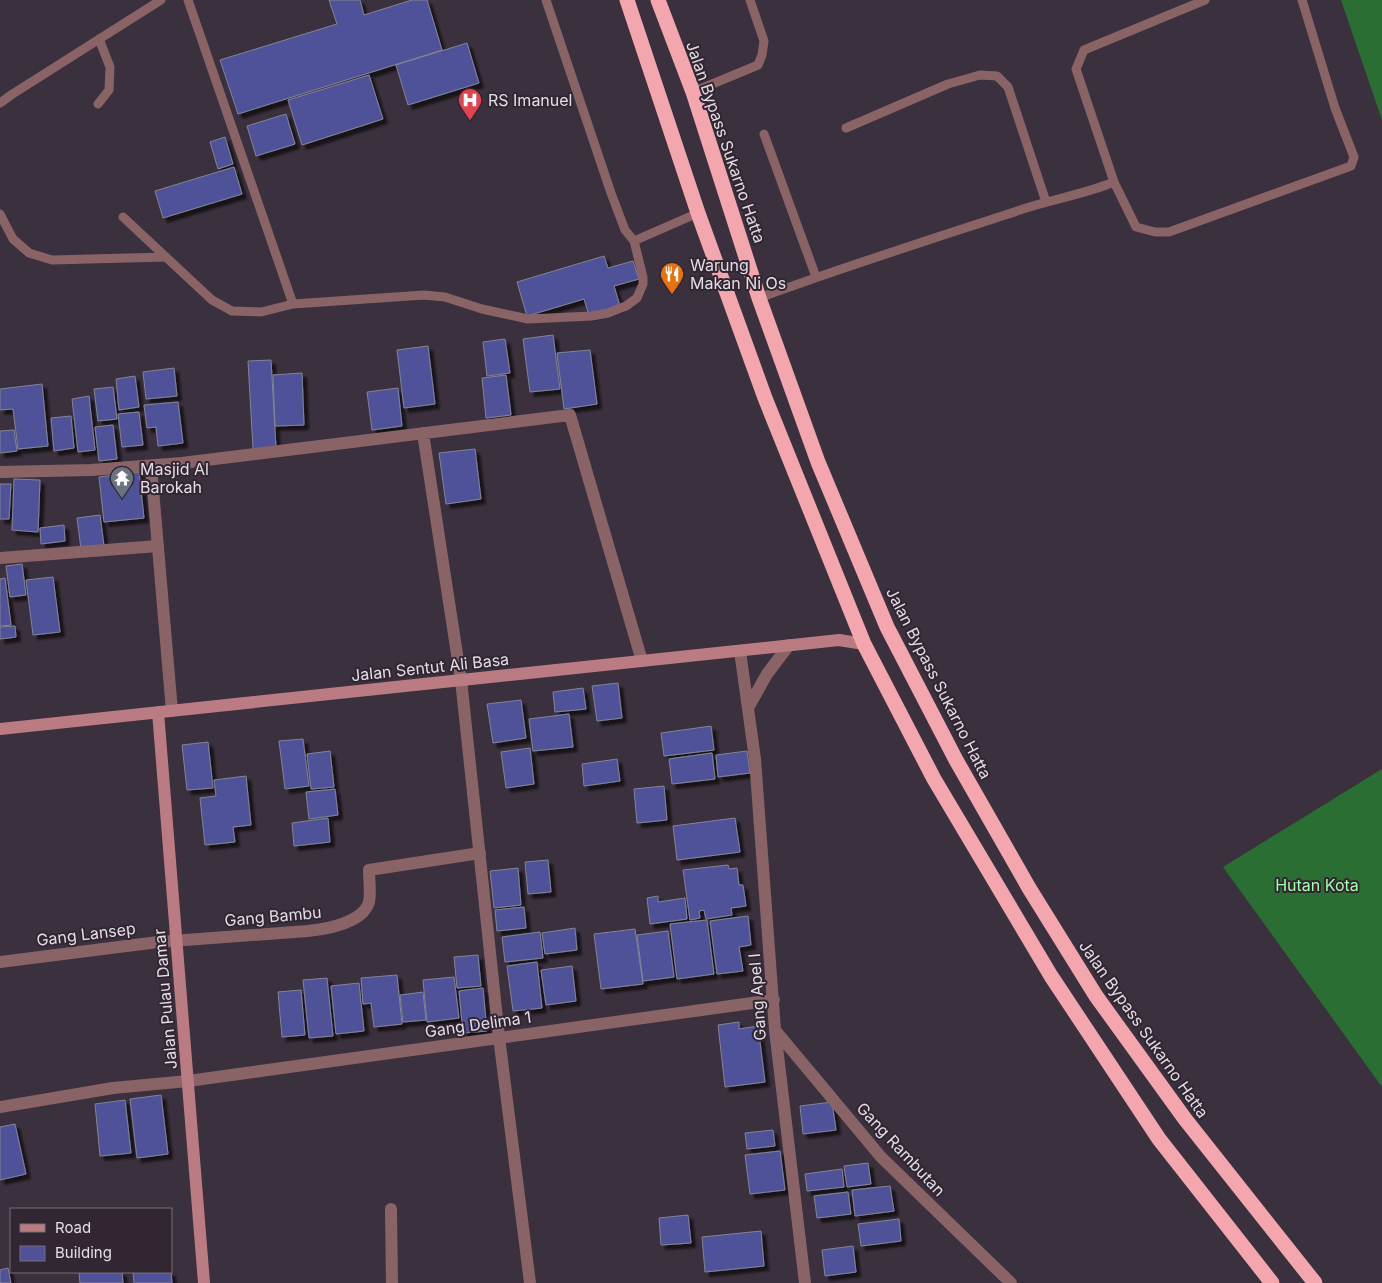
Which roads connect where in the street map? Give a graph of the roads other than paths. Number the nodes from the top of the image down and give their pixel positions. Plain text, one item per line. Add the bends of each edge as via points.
1 (161, 0) edge
2 (188, 0) edge
3 (546, 0) edge
4 (658, 0) edge
5 (750, 0) edge
6 (1205, 0) edge
7 (1302, 0) edge
8 (630, 4) edge
9 (99, 39) junction
10 (693, 92) junction
11 (0, 103) edge
12 (98, 104) dead end
13 (846, 128) dead end
14 (764, 134) dead end
15 (1114, 182) junction
16 (1046, 202) junction
17 (698, 213) junction
18 (0, 214) edge
19 (123, 217) dead end
20 (634, 242) junction
21 (166, 257) junction
22 (816, 277) junction
23 (759, 298) junction
24 (293, 304) junction
25 (422, 433) junction
26 (151, 466) junction
27 (0, 472) edge
28 (158, 546) junction
29 (0, 558) edge
30 (864, 644) junction
31 (789, 646) junction
32 (740, 651) junction
33 (642, 661) junction
34 (461, 680) junction
35 (748, 708) junction
36 (172, 711) junction
37 (158, 712) junction
38 (0, 729) edge
39 (480, 853) junction
40 (177, 940) junction
41 (0, 962) edge
42 (774, 1000) junction
43 (775, 1030) junction
44 (500, 1037) junction
45 (188, 1081) junction
46 (0, 1107) edge
47 (391, 1209) dead end
48 (204, 1283) edge
49 (392, 1283) edge
50 (530, 1283) edge
51 (805, 1283) edge
52 (1011, 1283) edge
53 (1272, 1283) edge
54 (1315, 1283) edge

1 - 9 lane
2 - 24 lane
3 - 20 lane via 611,193 625,230
4 - 10 highway, Jalan Bypass Sukarno Hatta
5 - 10 lane via 764,41 758,65
6 - 15 lane via 1084,50 1076,69
7 - 15 lane via 1335,108 1354,157 1351,166 1169,232 1136,227
8 - 17 highway
9 - 11 lane
9 - 12 lane via 110,67 109,90
10 - 23 highway, Jalan Bypass Sukarno Hatta
13 - 16 lane via 948,84 980,75 997,76 1008,87
14 - 22 lane
15 - 16 lane via 1096,190
16 - 22 lane
17 - 20 lane
17 - 30 highway via 764,398
18 - 21 lane via 14,240 29,253 52,260
19 - 21 lane
20 - 24 lane via 643,277 637,298 626,306 592,316 528,319 445,297 424,295
21 - 24 lane via 212,300 232,311 261,312
22 - 23 lane
23 - 54 highway, Jalan Bypass Sukarno Hatta via 818,462 887,627 956,760 1029,888 1096,996 1185,1119
25 - 26 street
25 - 33 street via 570,415
25 - 34 street
26 - 27 street
26 - 28 street
28 - 29 street
28 - 36 street
30 - 31 street, Jalan Sentut Ali Basa via 839,640
30 - 53 highway via 934,779 1051,976 1159,1139
31 - 32 street, Jalan Sentut Ali Basa
31 - 35 street via 767,674
32 - 33 street, Jalan Sentut Ali Basa
32 - 35 street, Gang Apel I
33 - 34 street, Jalan Sentut Ali Basa
34 - 36 street, Jalan Sentut Ali Basa
34 - 39 street
35 - 42 street, Gang Apel I
36 - 37 street, Jalan Sentut Ali Basa
37 - 38 street, Jalan Sentut Ali Basa
37 - 40 street, Jalan Pulau Damar
39 - 40 street, Gang Bambu via 369,870 369,902 362,912 341,925 308,931
39 - 44 street
40 - 41 street, Gang Lansep
40 - 45 street, Jalan Pulau Damar
42 - 43 street, Gang Apel I
42 - 44 street, Gang Delima 1
43 - 51 street, Gang Apel I
43 - 52 street, Gang Rambutan via 881,1157
44 - 45 street, Gang Delima 1
44 - 50 street
45 - 46 street, Gang Delima 1 via 113,1088
45 - 48 street, Jalan Pulau Damar
47 - 49 street

